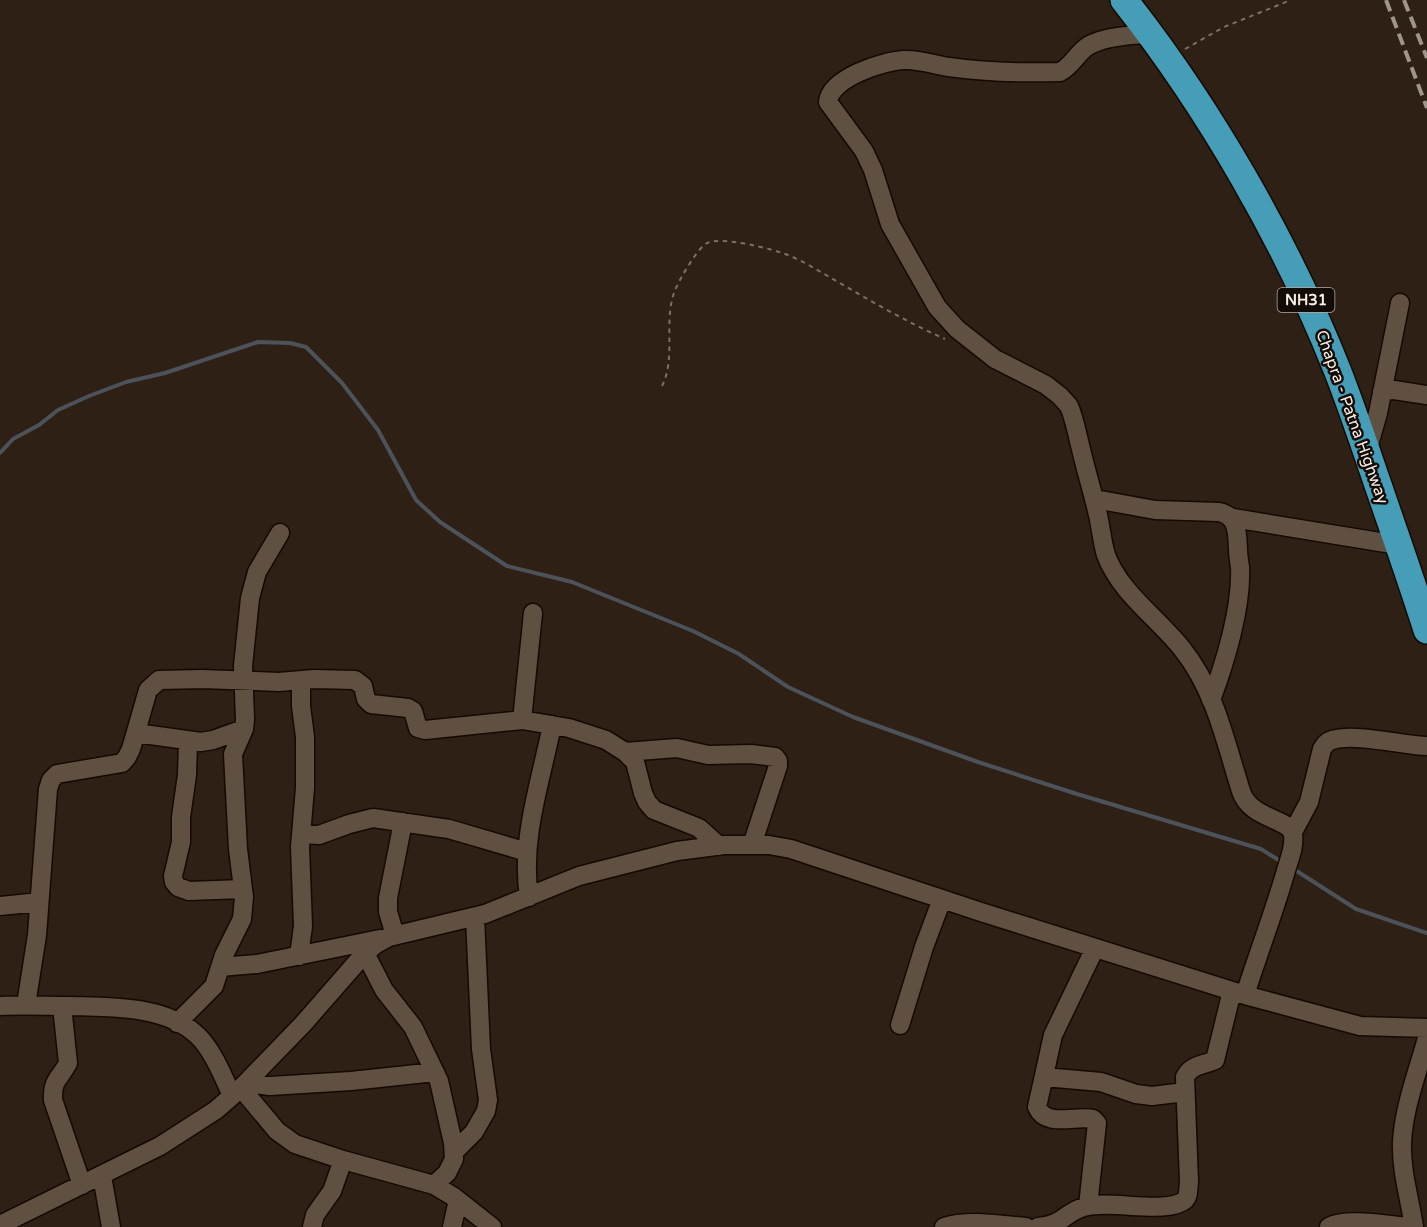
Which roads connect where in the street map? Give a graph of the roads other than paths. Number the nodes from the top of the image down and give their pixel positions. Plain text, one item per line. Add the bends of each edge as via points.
1 (1124, 0) edge
2 (1149, 33) junction
3 (1400, 303) dead end
4 (1382, 391) junction
5 (1427, 395) edge
6 (1367, 452) junction
7 (1095, 499) junction
8 (1233, 518) junction
9 (280, 533) dead end
10 (1398, 544) junction
11 (533, 613) dead end
12 (1427, 630) edge
13 (244, 680) junction
14 (301, 681) junction
15 (1211, 700) junction
16 (522, 720) junction
17 (552, 724) junction
18 (244, 729) junction
19 (136, 733) junction
20 (188, 741) junction
21 (1427, 746) edge
22 (625, 752) junction
23 (403, 822) junction
24 (301, 834) junction
25 (1294, 838) junction
26 (752, 845) junction
27 (719, 846) junction
28 (528, 852) junction
29 (243, 888) junction
30 (529, 897) junction
31 (942, 899) junction
32 (39, 902) junction
33 (0, 906) edge
34 (475, 917) junction
35 (392, 936) junction
36 (1095, 948) junction
37 (365, 953) junction
38 (298, 957) junction
39 (220, 967) junction
40 (1239, 993) junction
41 (26, 1005) junction
42 (0, 1006) edge
43 (62, 1006) junction
44 (177, 1023) junction
45 (900, 1025) dead end
46 (1427, 1028) edge
47 (1427, 1038) edge
48 (435, 1072) junction
49 (1044, 1077) junction
50 (239, 1089) junction
51 (1185, 1092) junction
52 (454, 1152) junction
53 (343, 1160) junction
54 (102, 1176) junction
55 (82, 1185) junction
56 (434, 1185) junction
57 (458, 1200) junction
58 (1088, 1206) junction
59 (0, 1225) edge
60 (1007, 1226) edge
61 (111, 1227) edge
62 (312, 1227) edge
63 (452, 1227) edge
64 (492, 1227) edge
65 (944, 1227) edge
66 (1026, 1227) edge
67 (1038, 1227) edge
68 (1329, 1227) edge
69 (1412, 1227) edge

1 - 2 highway, Chapra - Patna Highway / NH31
2 - 6 highway, Chapra - Patna Highway / NH31 via 1190,89 1302,289
2 - 7 street via 1095,43 1060,72 898,60 852,76 828,95 830,108 864,151 890,224 937,307 977,346 1046,385 1069,406
3 - 4 street
4 - 5 street
4 - 6 street
6 - 10 highway, Chapra - Patna Highway / NH31
7 - 8 street via 1155,510 1219,512
7 - 15 street via 1106,555 1113,569 1183,650
8 - 10 street
8 - 15 street via 1240,567 1238,596 1227,653
9 - 13 street via 257,573 250,598
10 - 12 highway, Chapra - Patna Highway / NH31
11 - 16 street
13 - 14 street
13 - 18 street
13 - 19 street via 159,680 148,690
14 - 16 street via 355,680 363,686 371,704 408,708 413,711 418,728 425,730
14 - 24 street via 305,788
15 - 25 street via 1241,793 1253,810 1289,825
16 - 17 street
17 - 22 street via 591,734
17 - 28 street via 532,813
18 - 20 street via 213,740
18 - 29 street via 233,754
19 - 20 street
19 - 32 street via 122,763 57,774 51,780
20 - 29 street via 181,842 174,882 189,891
21 - 25 street via 1347,739 1326,743
22 - 26 street via 677,748 708,755 775,757 777,766
22 - 27 street via 634,762 643,793 654,810 699,828
23 - 24 street via 373,818 319,836
23 - 28 street via 449,829
23 - 35 street via 388,898
24 - 38 street via 303,926
25 - 40 street via 1276,903
26 - 27 street
26 - 31 street via 781,847
27 - 30 street via 676,851 579,876
28 - 30 street
29 - 39 street via 242,919
30 - 34 street
31 - 36 street
31 - 45 street
32 - 33 street
32 - 41 street
34 - 35 street
34 - 52 street via 481,1050 488,1100 474,1132
35 - 37 street
35 - 38 street
36 - 40 street
36 - 49 street via 1053,1035
37 - 48 street via 384,990 413,1027
37 - 50 street
38 - 39 street via 244,967
39 - 44 street via 209,993
40 - 46 street via 1360,1026
40 - 51 street via 1215,1060 1189,1070
41 - 42 street
41 - 43 street
43 - 44 street via 131,1009
43 - 55 street via 68,1063 55,1080 53,1100
44 - 50 street via 197,1035
47 - 69 street via 1402,1143
48 - 50 street
48 - 52 street
49 - 51 street via 1101,1082 1152,1096
49 - 58 street via 1037,1107 1040,1113 1060,1120 1088,1117 1097,1123
50 - 53 street via 285,1139
50 - 54 street via 192,1127
51 - 58 street via 1189,1182 1184,1201 1165,1206
52 - 56 street via 452,1165
53 - 56 street
53 - 62 street via 333,1191 315,1215
54 - 55 street
54 - 61 street
55 - 59 street
56 - 57 street
57 - 63 street
57 - 64 street
58 - 67 street via 1051,1226
60 - 65 street
60 - 66 street
68 - 69 street via 1353,1223

